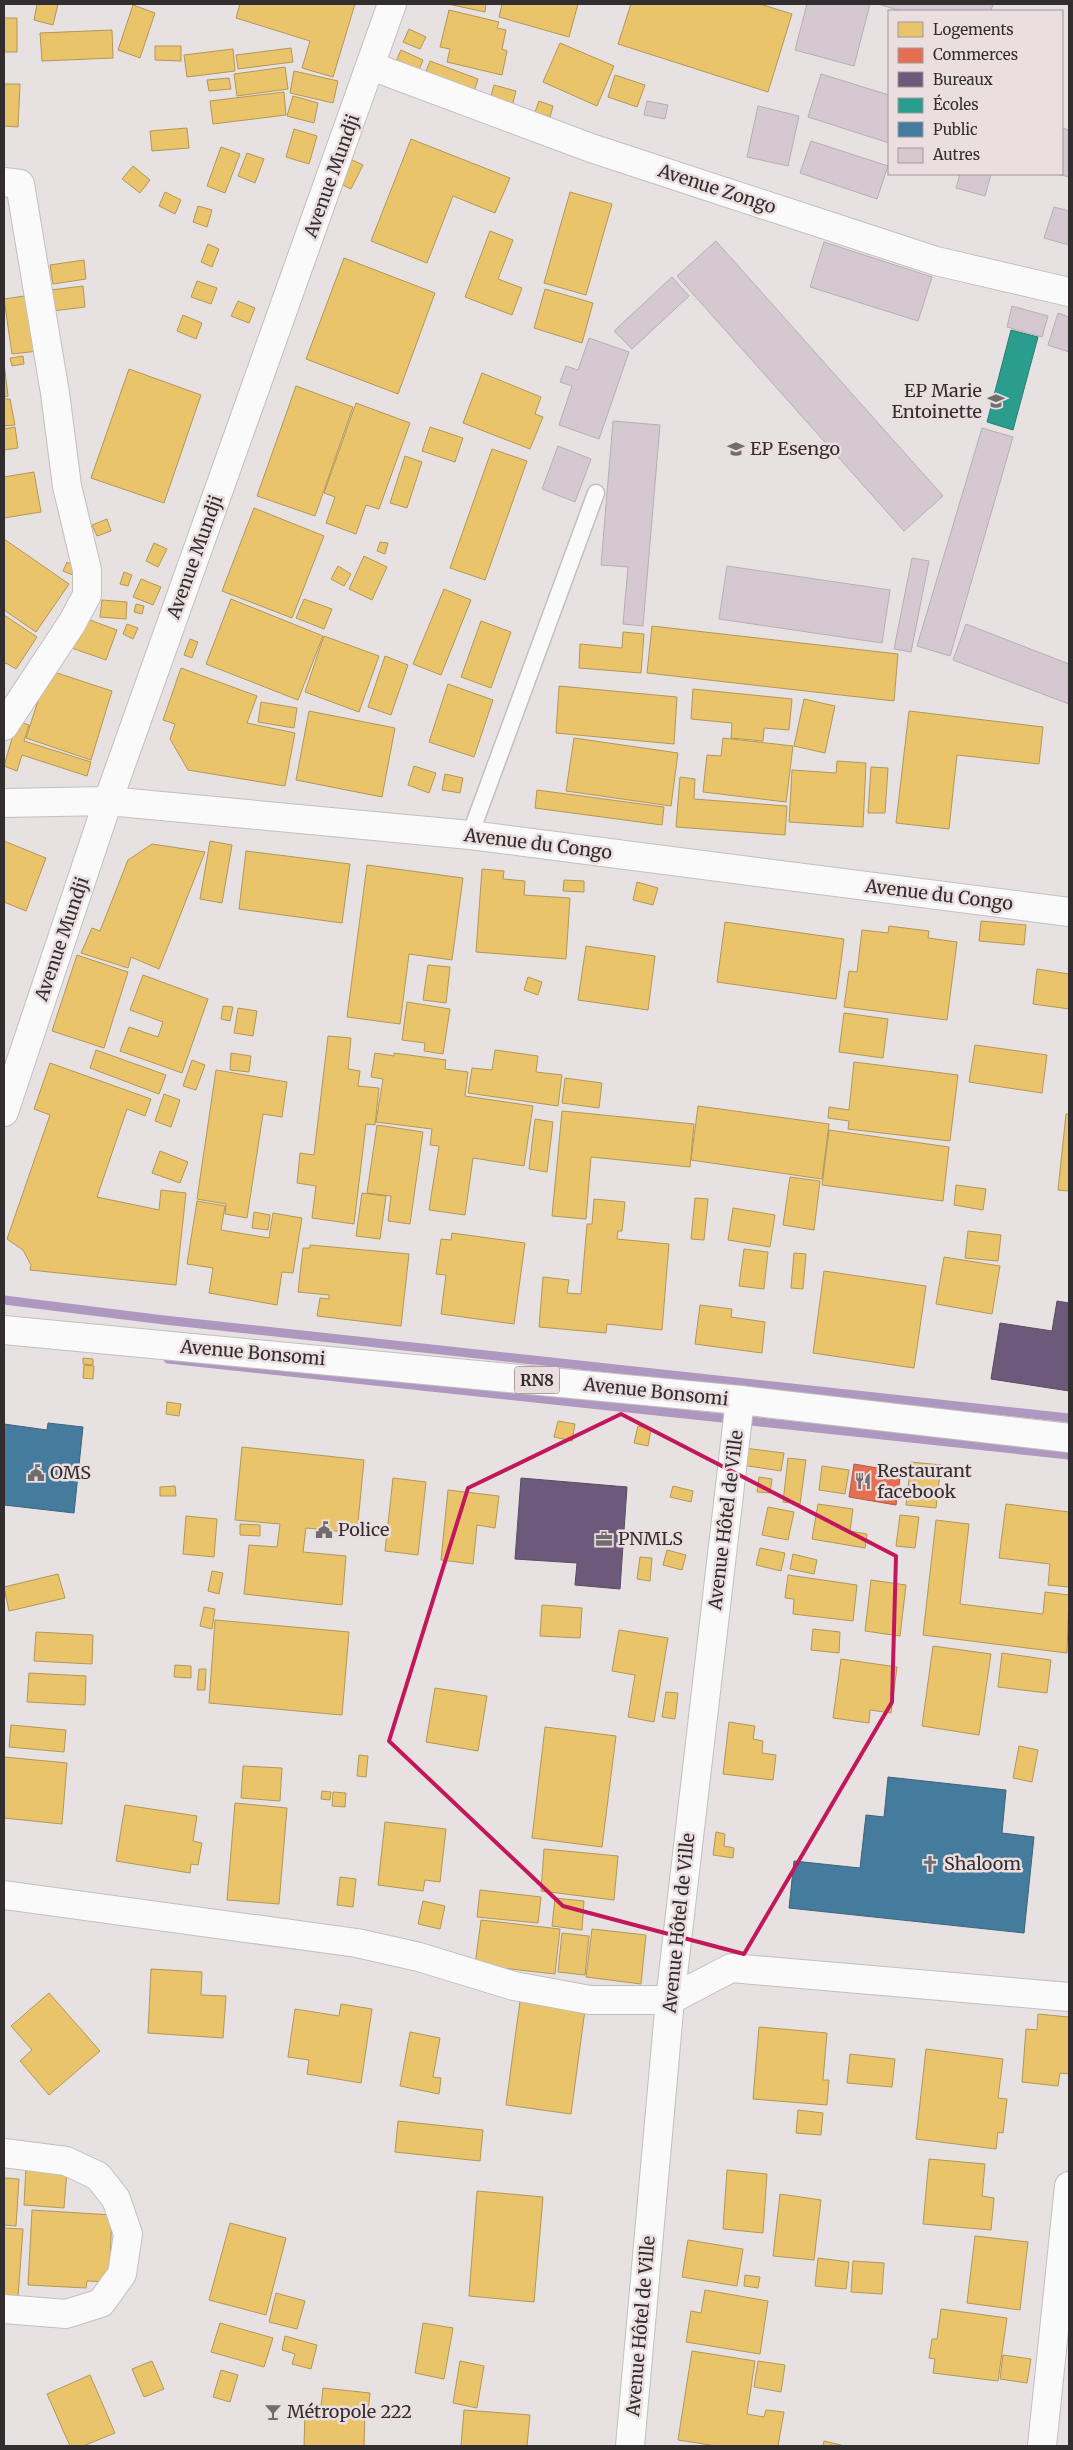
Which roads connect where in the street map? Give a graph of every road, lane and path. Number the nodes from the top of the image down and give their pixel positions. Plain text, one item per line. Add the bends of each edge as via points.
1 (392, 4) edge
2 (370, 66) junction
3 (4, 182) edge
4 (1069, 292) edge
5 (596, 493) dead end
6 (4, 726) edge
7 (108, 801) junction
8 (4, 803) edge
9 (470, 835) junction
10 (1069, 912) edge
11 (4, 1112) edge
12 (4, 1330) edge
13 (740, 1400) junction
14 (1069, 1438) edge
15 (4, 1895) edge
16 (1069, 1997) edge
17 (670, 2000) junction
18 (4, 2153) edge
19 (1069, 2186) edge
20 (4, 2309) edge
21 (630, 2446) edge
22 (1042, 2446) edge

1 - 2 street, Avenue Mundji
2 - 4 street, Avenue Zongo via 591,148 936,261
2 - 7 street, Avenue Mundji
3 - 6 street via 20,184 67,486 87,570 86,595 76,616
5 - 9 lane
7 - 8 street, Avenue du Congo
7 - 9 street, Avenue du Congo
7 - 11 street, Avenue Mundji
9 - 10 street, Avenue du Congo
12 - 13 street, Avenue Bonsomi / RN8
13 - 14 street, Avenue Bonsomi / RN8
13 - 17 street, Avenue Hôtel de Ville
15 - 17 street via 357,1943 514,1986 590,2000
16 - 17 street via 731,1968
17 - 21 street, Avenue Hôtel de Ville
18 - 20 street via 66,2161 98,2176 116,2199 128,2234 122,2274 101,2303 66,2314
19 - 22 street

